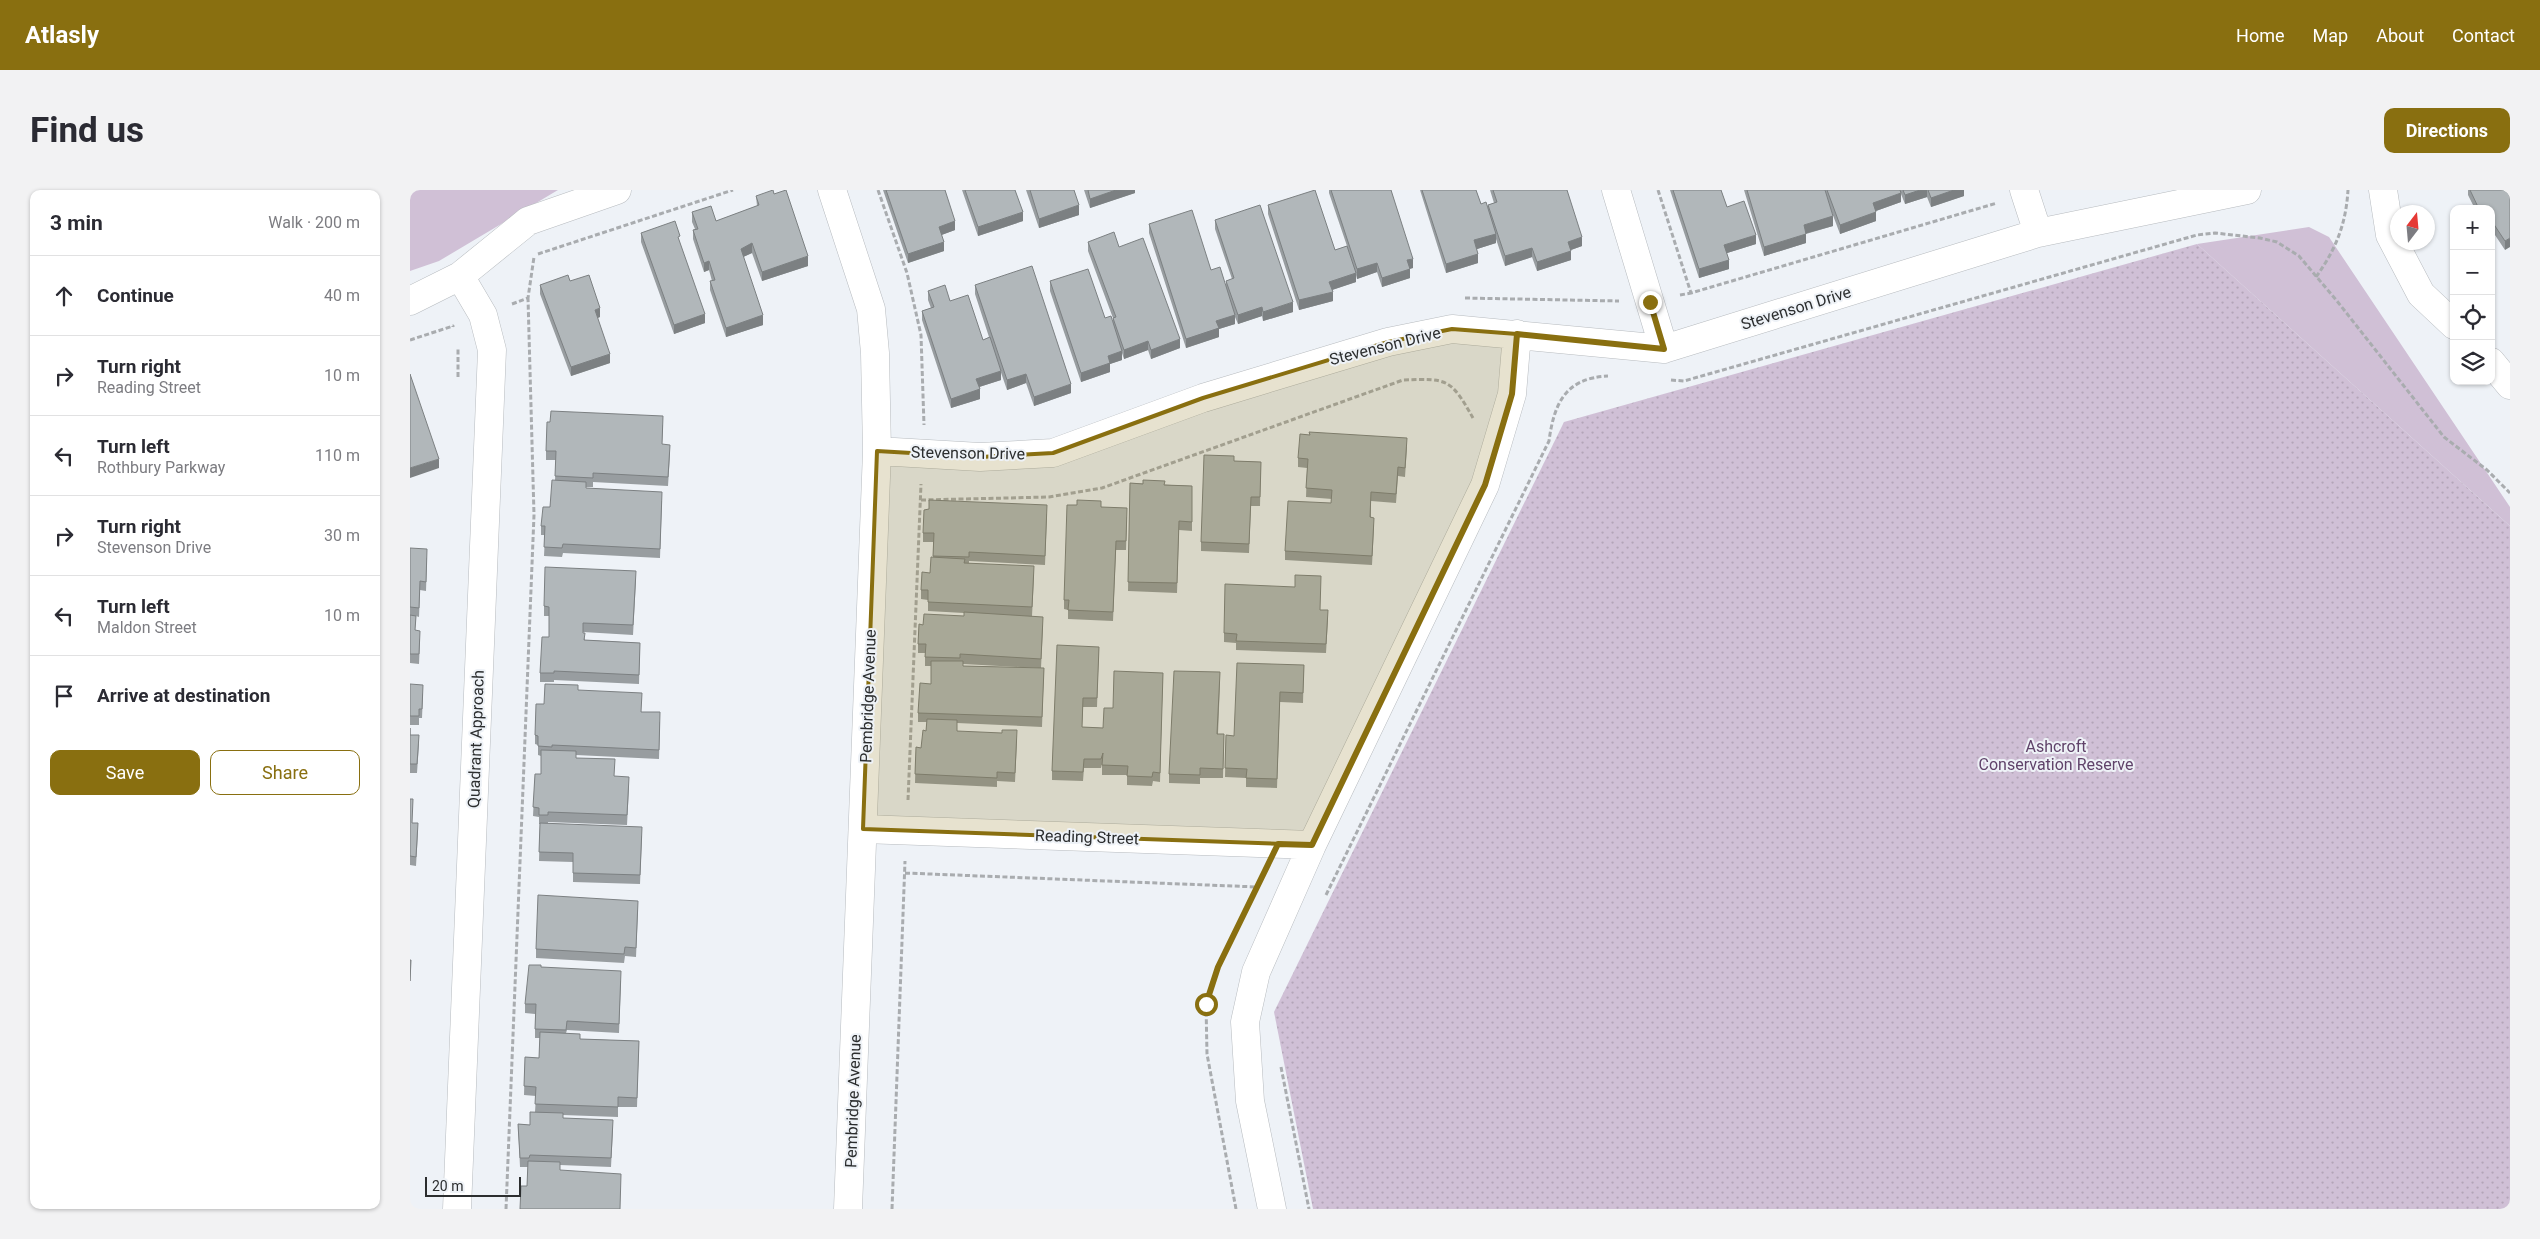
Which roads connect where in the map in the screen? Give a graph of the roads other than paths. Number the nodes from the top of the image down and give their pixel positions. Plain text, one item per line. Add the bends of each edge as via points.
1 (617, 190) edge
2 (832, 190) edge
3 (1616, 190) edge
4 (2247, 190) edge
5 (2382, 190) edge
6 (2012, 196) edge
7 (2038, 233) junction
8 (460, 276) junction
9 (410, 301) edge
10 (2450, 322) edge
11 (1517, 334) junction
12 (1664, 349) junction
13 (2495, 367) edge
14 (2510, 385) edge
15 (877, 451) junction
16 (863, 828) junction
17 (1312, 845) junction
18 (456, 1209) edge
19 (848, 1209) edge
20 (1272, 1209) edge

1 - 8 street via 528,221
2 - 15 street, Pembridge Avenue via 871,309
3 - 12 street
4 - 7 street, Stevenson Drive
5 - 10 street via 2390,235 2421,294
6 - 7 street
7 - 12 street, Stevenson Drive
8 - 9 street
8 - 18 street, Quadrant Approach via 483,315 492,350
11 - 12 street, Stevenson Drive
11 - 15 street, Stevenson Drive via 1452,329 1388,342 1203,398 1052,453 980,457
11 - 17 street via 1512,394 1485,485
13 - 14 street
15 - 16 street, Pembridge Avenue
16 - 17 street, Reading Street
16 - 19 street, Pembridge Avenue
17 - 20 street via 1256,972 1245,1022 1250,1102

